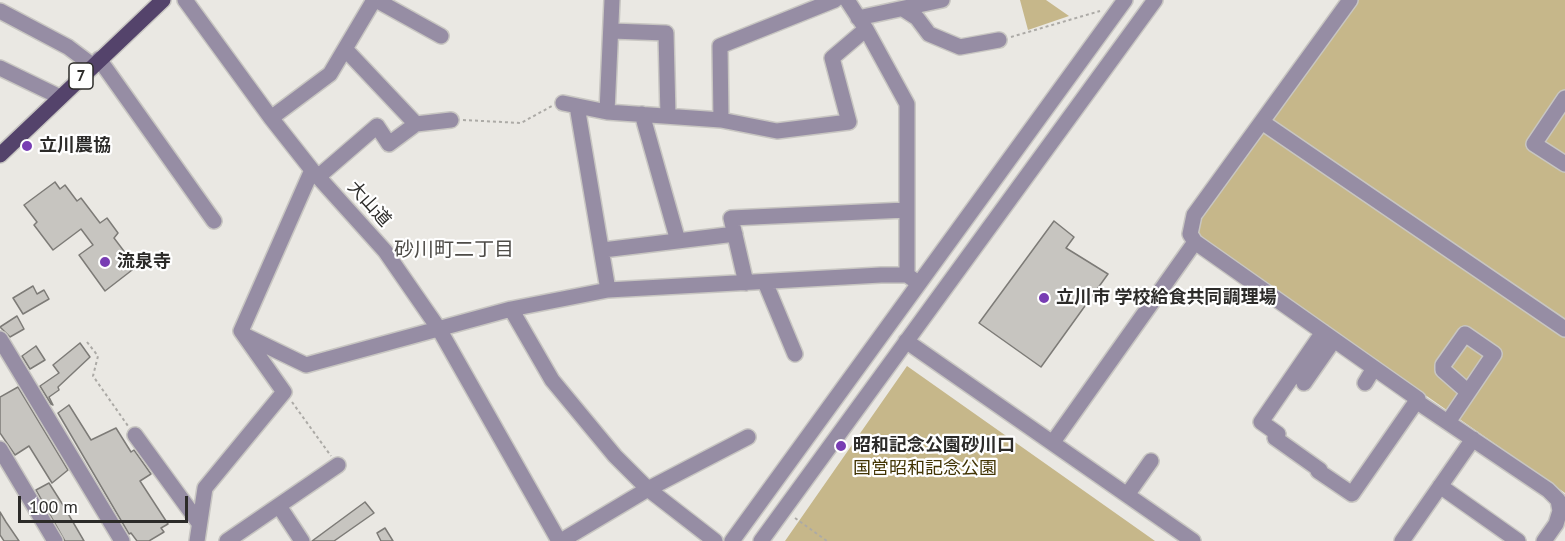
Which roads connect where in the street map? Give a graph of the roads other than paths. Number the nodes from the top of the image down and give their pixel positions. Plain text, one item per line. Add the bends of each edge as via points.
1 (164, 0) edge
2 (185, 0) edge
3 (375, 0) edge
4 (612, 0) edge
5 (835, 0) edge
6 (847, 0) edge
7 (942, 0) edge
8 (1125, 0) edge
9 (1155, 0) edge
10 (1350, 0) edge
11 (903, 9) junction
12 (0, 11) edge
13 (862, 23) junction
14 (612, 31) junction
15 (441, 36) dead end
16 (999, 40) road end
17 (346, 50) junction
18 (95, 62) junction
19 (0, 68) edge
20 (60, 96) junction
21 (1565, 98) edge
22 (607, 112) junction
23 (642, 114) junction
24 (668, 116) junction
25 (271, 118) junction
26 (451, 120) road end
27 (720, 120) junction
28 (1262, 122) junction
29 (416, 124) junction
30 (0, 155) edge
31 (1565, 164) edge
32 (316, 173) junction
33 (906, 210) junction
34 (214, 221) dead end
35 (735, 234) junction
36 (678, 241) junction
37 (1195, 242) junction
38 (603, 250) junction
39 (914, 280) junction
40 (765, 282) junction
41 (746, 283) junction
42 (608, 290) junction
43 (510, 309) junction
44 (439, 329) junction
45 (1565, 329) edge
46 (244, 335) junction
47 (1328, 336) junction
48 (0, 339) edge
49 (906, 341) junction
50 (795, 354) dead end
51 (865, 358) junction
52 (1374, 369) junction
53 (883, 372) junction
54 (1310, 380) dead end
55 (1365, 383) dead end
56 (1468, 392) dead end
57 (1418, 396) junction
58 (1448, 422) junction
59 (135, 435) road end
60 (748, 437) dead end
61 (1473, 439) junction
62 (1053, 442) junction
63 (0, 449) edge
64 (1151, 461) dead end
65 (338, 465) road end
66 (1440, 486) junction
67 (648, 489) junction
68 (1127, 495) junction
69 (279, 506) junction
70 (199, 523) junction
71 (1405, 540) edge
72 (55, 541) edge
73 (122, 541) edge
74 (197, 541) edge
75 (228, 541) edge
76 (302, 541) edge
77 (560, 541) edge
78 (715, 541) edge
79 (732, 541) edge
80 (761, 541) edge
81 (1193, 541) edge
82 (1518, 541) edge
83 (1544, 541) edge

1 - 18 main road, 7
2 - 25 street, 大山道
3 - 15 street
3 - 17 street
4 - 14 street
5 - 27 street via 720,46
6 - 13 street
7 - 11 street
8 - 39 street
9 - 49 street
10 - 28 street
11 - 13 street
11 - 16 street via 917,18 929,34 960,47
12 - 18 street
13 - 27 street via 832,58 849,122 777,131
13 - 33 street via 907,104
14 - 22 street
14 - 24 street via 666,33
17 - 25 street via 330,74
17 - 29 street
18 - 20 main road, 7
18 - 34 street
19 - 20 street
20 - 30 main road, 7
21 - 31 street via 1534,144
22 - 23 street
22 - 38 street via 570,104
23 - 24 street
23 - 36 street
24 - 27 street
25 - 32 street, 大山道
26 - 29 street
28 - 37 street via 1194,215 1190,234
28 - 45 street
29 - 32 street via 389,144 377,126
32 - 44 street, 大山道 via 385,251
32 - 46 street via 241,331
33 - 35 street via 731,218
33 - 39 street
35 - 36 street
35 - 41 street
36 - 38 street
37 - 47 street
37 - 62 street
38 - 42 street
39 - 40 street
39 - 51 street
40 - 41 street
40 - 50 street
41 - 42 street
42 - 43 street
43 - 44 street
43 - 67 street via 552,380
44 - 46 street via 306,365
44 - 77 street, 大山道
46 - 70 street via 284,392 205,488
47 - 52 street
47 - 54 street
47 - 57 street via 1261,422 1278,434 1275,438 1352,494
48 - 73 street
49 - 53 street
49 - 62 street
51 - 53 street
51 - 79 street
52 - 55 street
52 - 57 street
53 - 80 street
56 - 58 street
57 - 58 street via 1419,403
58 - 61 street
59 - 70 street
60 - 67 street
61 - 66 street
61 - 83 street via 1558,500 1556,524
62 - 68 street
63 - 72 street
64 - 68 street
65 - 69 street
66 - 71 street
66 - 82 street
67 - 77 street
67 - 78 street
68 - 81 street
69 - 75 street
69 - 76 street
70 - 74 street

